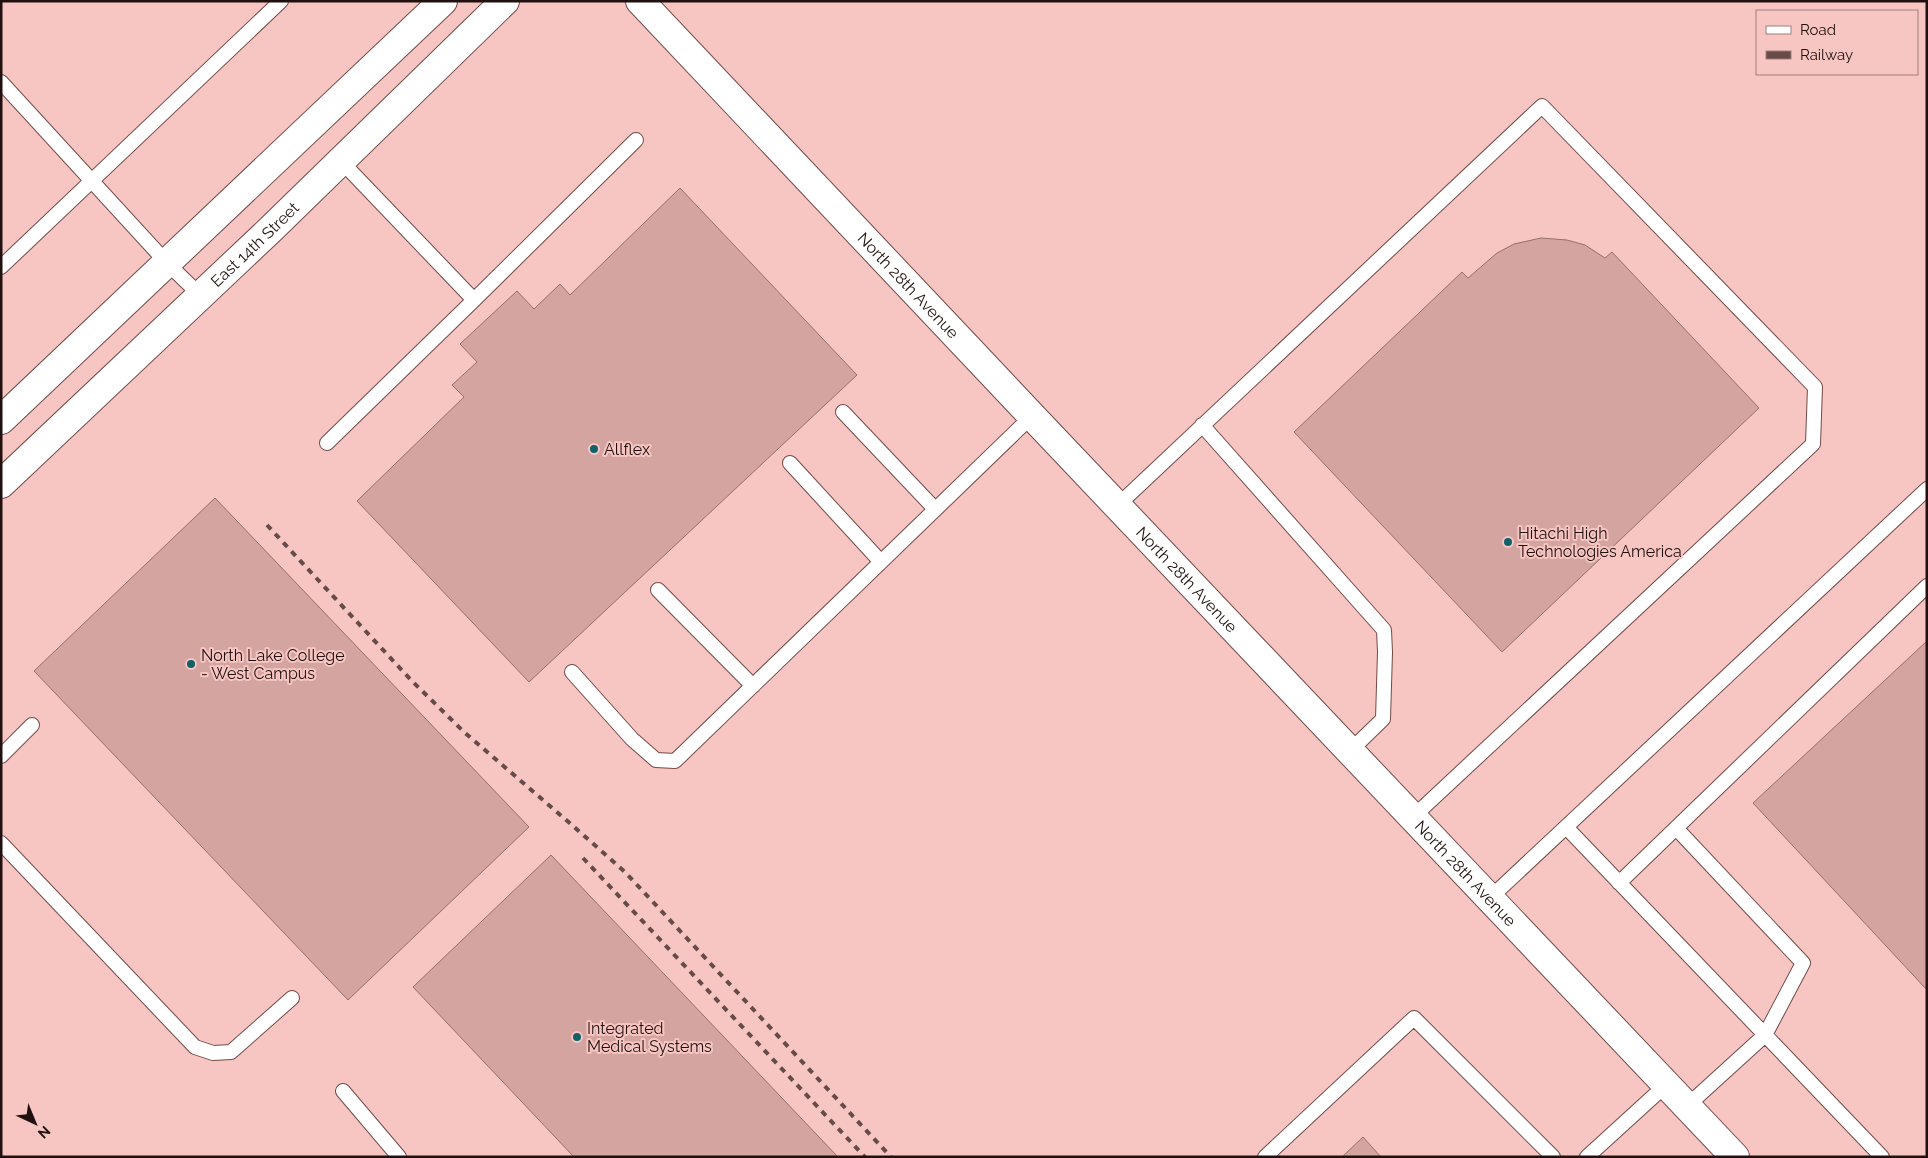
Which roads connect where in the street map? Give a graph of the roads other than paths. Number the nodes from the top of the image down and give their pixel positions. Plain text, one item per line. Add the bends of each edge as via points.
1 (281, 1) edge
2 (443, 1) edge
3 (505, 1) edge
4 (640, 1) edge
5 (1, 82) edge
6 (636, 140) dead end
7 (341, 161) junction
8 (92, 180) junction
9 (167, 263) junction
10 (1, 267) edge
11 (201, 296) junction
12 (474, 300) junction
13 (843, 412) dead end
14 (1032, 416) junction
15 (1, 420) edge
16 (1202, 425) junction
17 (327, 443) dead end
18 (790, 462) dead end
19 (1, 484) edge
20 (1927, 489) edge
21 (1117, 506) junction
22 (935, 509) junction
23 (881, 562) junction
24 (1927, 586) edge
25 (658, 590) dead end
26 (572, 672) dead end
27 (753, 686) junction
28 (32, 724) dead end
29 (1350, 751) junction
30 (1, 756) edge
31 (1413, 817) junction
32 (1566, 827) junction
33 (1676, 828) junction
34 (1, 844) edge
35 (1619, 883) junction
36 (1490, 898) junction
37 (292, 998) dead end
38 (1765, 1035) junction
39 (1666, 1084) junction
40 (343, 1091) dead end
41 (1687, 1106) junction
42 (399, 1157) edge
43 (1265, 1157) edge
44 (1553, 1157) edge
45 (1587, 1157) edge
46 (1735, 1157) edge
47 (1882, 1157) edge

1 - 8 lane
2 - 9 street
3 - 7 street, East 14th Street
4 - 14 street, North 28th Avenue
5 - 8 lane
6 - 12 lane
7 - 11 street, East 14th Street
7 - 12 lane
8 - 9 lane
8 - 10 lane
9 - 11 lane
9 - 15 street
11 - 19 street, East 14th Street
12 - 17 lane
13 - 22 lane
14 - 21 street, North 28th Avenue
14 - 22 lane
16 - 21 lane
16 - 29 lane via 1384,630 1383,719
16 - 31 lane via 1542,106 1815,387 1813,444
18 - 23 lane
20 - 32 lane
21 - 29 street, North 28th Avenue
22 - 23 lane
23 - 27 lane
24 - 33 lane
25 - 27 lane
26 - 27 lane via 632,739 656,760 675,760
28 - 30 lane
29 - 31 street, North 28th Avenue
31 - 36 street, North 28th Avenue
32 - 35 lane
32 - 36 lane
33 - 35 lane
33 - 38 lane via 1803,963
34 - 37 lane via 195,1047 213,1053 231,1052
35 - 38 lane
36 - 39 street, North 28th Avenue
38 - 41 lane
38 - 47 lane
39 - 41 street, North 28th Avenue
39 - 45 lane
40 - 42 lane
41 - 46 street, North 28th Avenue
43 - 44 lane via 1414,1018

